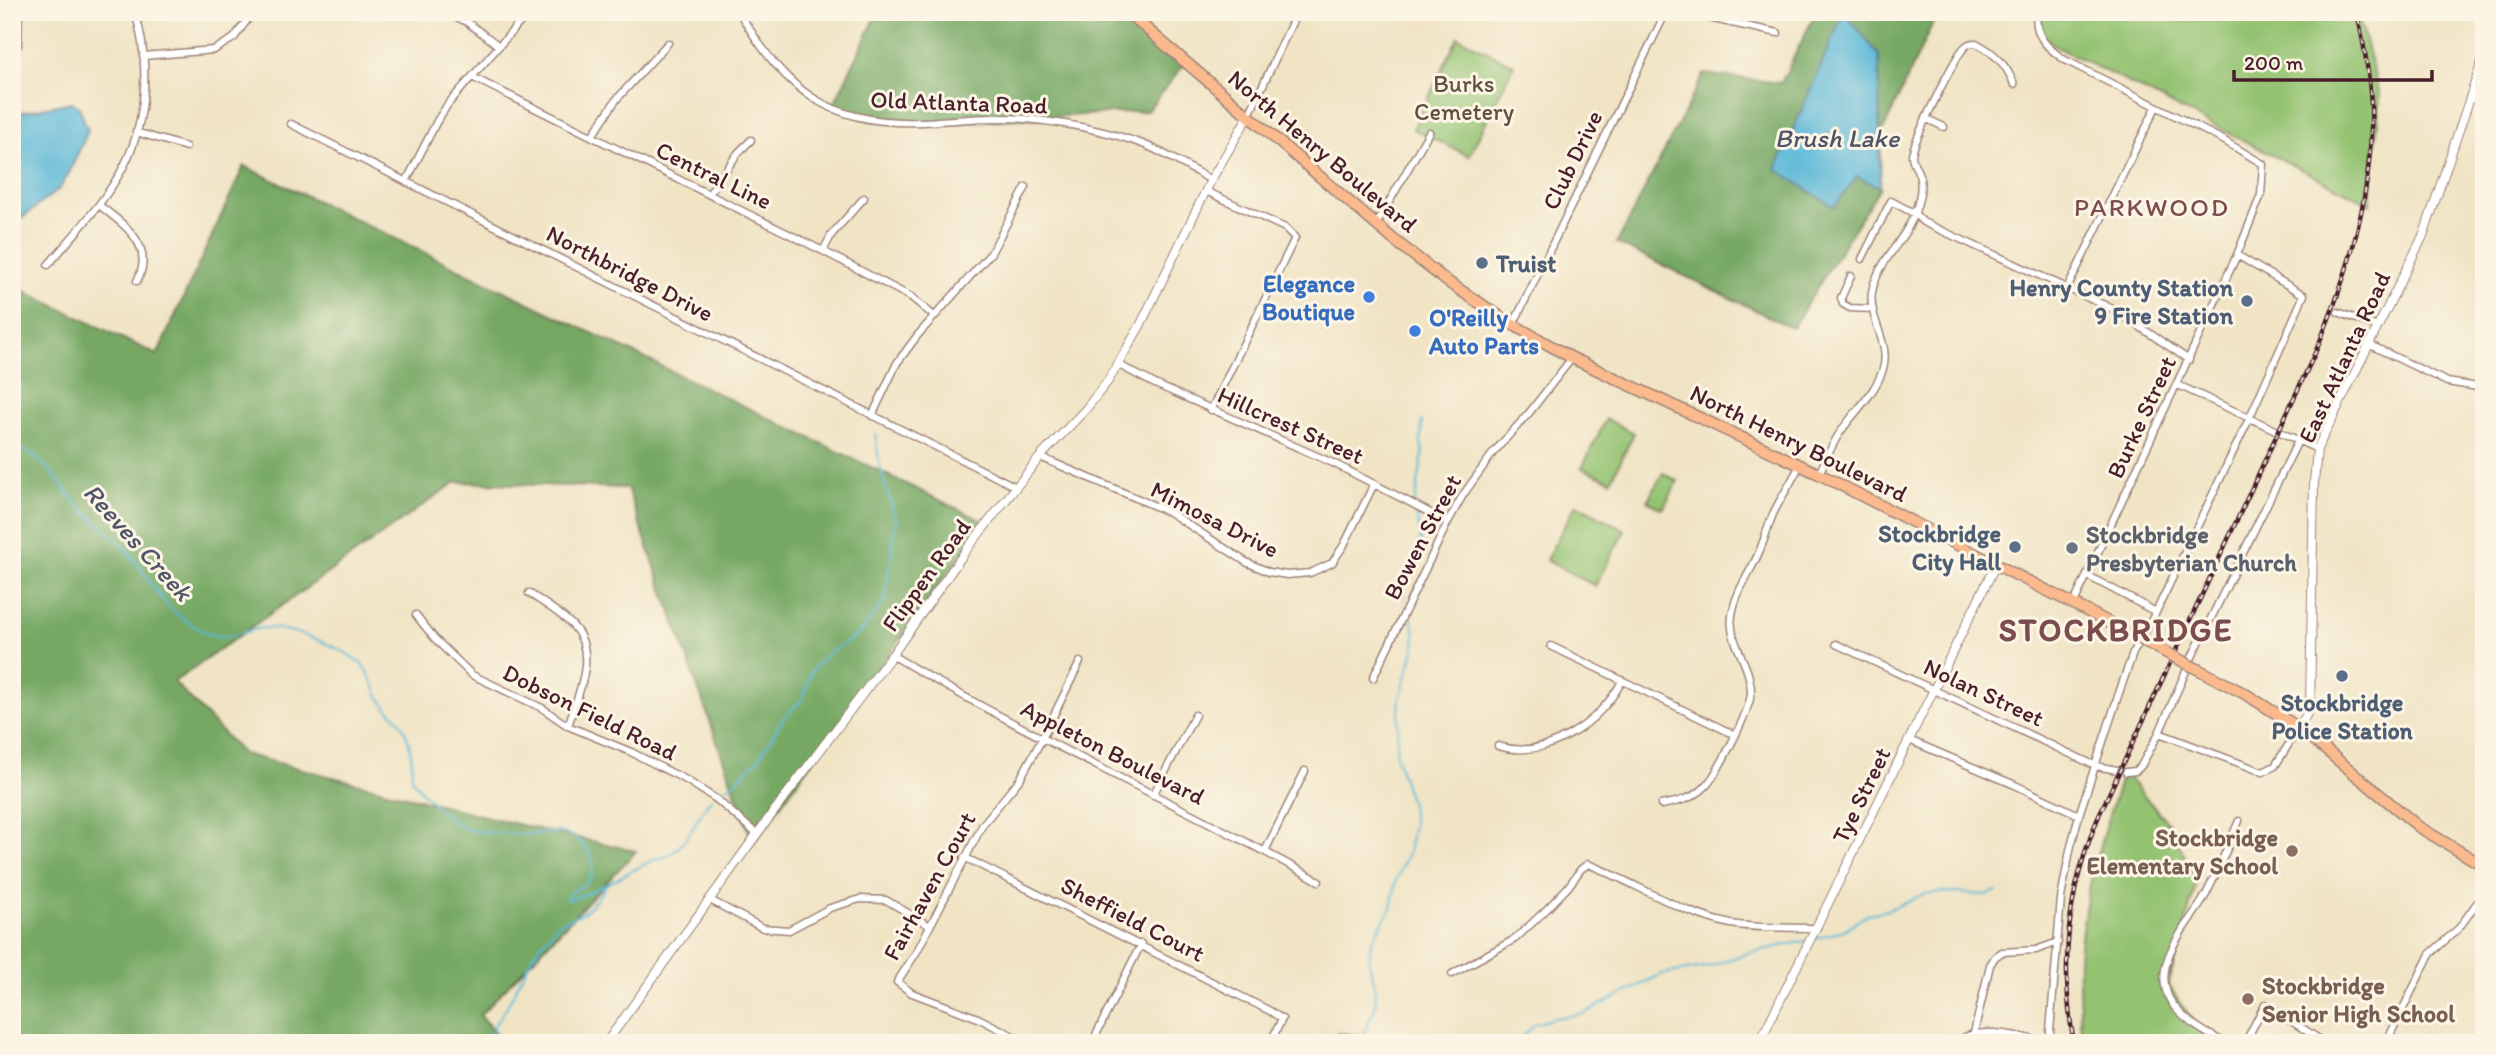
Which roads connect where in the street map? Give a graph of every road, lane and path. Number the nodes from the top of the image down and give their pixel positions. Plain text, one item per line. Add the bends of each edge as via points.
1 (19, 12) edge
2 (135, 12) edge
3 (253, 12) edge
4 (446, 12) edge
5 (529, 12) edge
6 (739, 12) edge
7 (1127, 12) edge
8 (1297, 12) edge
9 (1666, 12) edge
10 (1681, 12) edge
11 (2037, 12) edge
12 (1778, 33) dead end
13 (668, 43) dead end
14 (18, 45) dead end
15 (499, 46) junction
16 (143, 56) junction
17 (2484, 56) edge
18 (472, 77) junction
19 (2014, 84) dead end
20 (2470, 96) junction
21 (2484, 103) edge
22 (2156, 107) junction
23 (1249, 115) junction
24 (1927, 119) junction
25 (291, 124) dead end
26 (1944, 127) dead end
27 (136, 132) junction
28 (1429, 132) dead end
29 (592, 136) junction
30 (751, 140) dead end
31 (186, 147) dead end
32 (1211, 180) junction
33 (406, 182) junction
34 (1026, 187) dead end
35 (1206, 191) junction
36 (709, 194) junction
37 (864, 198) dead end
38 (99, 205) junction
39 (1915, 214) junction
40 (1376, 225) junction
41 (823, 251) junction
42 (2237, 255) junction
43 (1862, 259) dead end
44 (48, 265) dead end
45 (1851, 276) dead end
46 (137, 281) dead end
47 (2068, 287) junction
48 (1872, 309) junction
49 (2338, 312) dead end
50 (934, 316) junction
51 (1513, 325) junction
52 (2378, 327) junction
53 (2368, 344) junction
54 (1572, 358) junction
55 (2189, 360) junction
56 (1118, 364) junction
57 (2178, 385) junction
58 (2484, 388) edge
59 (1210, 410) junction
60 (872, 416) junction
61 (2249, 419) junction
62 (2298, 441) junction
63 (2317, 449) junction
64 (1040, 457) junction
65 (1800, 465) junction
66 (1819, 474) junction
67 (1374, 484) junction
68 (1016, 487) junction
69 (1448, 522) junction
70 (1996, 564) junction
71 (2088, 576) junction
72 (529, 593) dead end
73 (2073, 605) junction
74 (2156, 612) junction
75 (416, 615) dead end
76 (1836, 644) dead end
77 (1550, 646) dead end
78 (892, 655) junction
79 (1080, 662) dead end
80 (1373, 678) dead end
81 (1622, 681) junction
82 (1934, 691) junction
83 (1195, 715) dead end
84 (568, 726) junction
85 (2299, 728) junction
86 (2159, 733) junction
87 (1735, 735) junction
88 (1042, 739) junction
89 (1909, 740) junction
90 (1498, 746) dead end
91 (2096, 766) junction
92 (2117, 770) dead end
93 (1305, 771) dead end
94 (2126, 772) dead end
95 (1153, 795) junction
96 (1661, 805) dead end
97 (2078, 815) junction
98 (2239, 821) dead end
99 (757, 834) junction
100 (1265, 851) junction
101 (964, 857) junction
102 (2484, 866) edge
103 (1319, 881) dead end
104 (2484, 893) edge
105 (710, 900) junction
106 (930, 926) junction
107 (1817, 928) junction
108 (2058, 942) junction
109 (1141, 944) junction
110 (1452, 974) dead end
111 (1974, 1033) junction
112 (606, 1043) edge
113 (1027, 1043) edge
114 (1092, 1043) edge
115 (1270, 1043) edge
116 (1759, 1043) edge
117 (1956, 1043) edge
118 (2051, 1043) edge
119 (2226, 1043) edge
120 (2245, 1043) edge
121 (2325, 1043) edge
122 (2386, 1043) edge

1 - 14 street
2 - 16 street
3 - 16 street via 234,38 214,50
4 - 15 street
5 - 15 street
6 - 32 street, Old Atlanta Road via 771,60 801,89 839,112 897,122 1026,119 1094,131 1147,146
7 - 23 highway, North Henry Boulevard
8 - 23 street
9 - 51 street, Club Drive
10 - 12 street
11 - 22 street via 2039,35 2048,48
13 - 29 street via 616,100
15 - 18 street
16 - 27 street via 145,82
17 - 20 street, East Atlanta Road
18 - 29 street, Central Line
18 - 33 street via 437,121
19 - 24 street via 1998,57 1976,43 1967,45
20 - 21 street
20 - 52 street, East Atlanta Road via 2424,234
22 - 42 street, Burke Street via 2263,164 2261,195
22 - 47 street
23 - 32 street, Flippen Road
23 - 40 highway, North Henry Boulevard
24 - 26 street
24 - 39 street via 1912,155 1921,186
25 - 33 street, Northbridge Drive
27 - 31 street
27 - 38 street via 120,172
28 - 40 street
29 - 36 street, Central Line
30 - 36 street
32 - 35 street, Flippen Road
33 - 60 street, Northbridge Drive
34 - 50 street via 991,253
35 - 56 street, Flippen Road
35 - 59 street via 1285,228 1294,239
36 - 41 street, Central Line
37 - 41 street
38 - 44 street
38 - 46 street via 130,229 142,249 143,270
39 - 43 street via 1891,201
39 - 47 street via 1923,222
39 - 48 street via 1877,276
40 - 51 highway, North Henry Boulevard via 1448,282
41 - 50 street, Central Line via 911,298
42 - 55 street, Burke Street
42 - 61 street via 2304,295
45 - 48 street via 1841,298 1843,304
47 - 55 street via 2125,316
48 - 66 street via 1886,354 1883,369 1841,431
49 - 52 street
50 - 60 street via 897,363
51 - 54 highway, North Henry Boulevard
52 - 53 street, East Atlanta Road
53 - 58 street via 2447,382
53 - 63 street, East Atlanta Road
54 - 65 highway, North Henry Boulevard
54 - 69 street, Bowen Street via 1530,414 1493,453
55 - 57 street, Burke Street
56 - 59 street, Hillcrest Street
56 - 64 street, Flippen Road via 1085,410
57 - 61 street
57 - 71 street, Burke Street
59 - 67 street, Hillcrest Street
60 - 68 street, Northbridge Drive
61 - 62 street
61 - 74 street
62 - 63 street
62 - 86 street
63 - 85 street, East Atlanta Road via 2310,708
64 - 67 street, Mimosa Drive via 1169,512 1246,562 1287,575 1310,573 1332,563
64 - 68 street, Flippen Road
65 - 66 highway, North Henry Boulevard
65 - 87 street via 1775,511 1732,613 1734,642 1748,670 1751,693
66 - 70 highway, North Henry Boulevard
67 - 69 street, Hillcrest Street
68 - 78 street, Flippen Road
69 - 80 street, Bowen Street
70 - 73 highway, North Henry Boulevard
70 - 82 street, Tye Street
71 - 73 street, Burke Street
71 - 74 street
72 - 84 street via 575,627 585,647 584,674
73 - 85 highway, North Henry Boulevard, bridge via 2247,695
74 - 91 street via 2133,653
75 - 84 street, Dobson Field Road via 471,675 542,708
76 - 82 street, Nolan Street
77 - 81 street
78 - 88 street, Appleton Boulevard
78 - 99 street, Flippen Road
79 - 88 street, Fairhaven Court
81 - 87 street
81 - 90 street via 1600,711 1558,742 1533,749
82 - 89 street, Tye Street
82 - 91 street, Nolan Street
83 - 95 street
84 - 99 street, Dobson Field Road via 686,780
85 - 86 street via 2275,766 2263,772
85 - 102 highway, North Henry Boulevard via 2419,827
86 - 94 street via 2142,764 2136,771
87 - 96 street via 1706,787 1682,802
88 - 95 street, Appleton Boulevard
88 - 101 street, Fairhaven Court via 1020,779 983,824
89 - 97 street
89 - 107 street, Tye Street
91 - 92 street, Nolan Street
91 - 97 street
93 - 100 street
95 - 100 street, Appleton Boulevard
97 - 108 street via 2061,898
98 - 119 street via 2202,902 2173,946 2163,976 2171,1002
99 - 105 street, Flippen Road
100 - 103 street, Appleton Boulevard
101 - 106 street, Fairhaven Court
101 - 109 street, Sheffield Court
104 - 122 street via 2459,928 2430,954
105 - 106 street via 763,928 789,930 830,908 860,899 886,900
105 - 112 street, Flippen Road
106 - 113 street, Fairhaven Court via 897,982 912,993
107 - 110 street via 1733,924 1693,913 1587,864 1515,939
107 - 116 street, Tye Street
108 - 111 street via 1995,957
108 - 118 street
109 - 114 street
109 - 115 street, Sheffield Court via 1282,1019
111 - 117 street
111 - 118 street
120 - 121 street via 2265,1004

